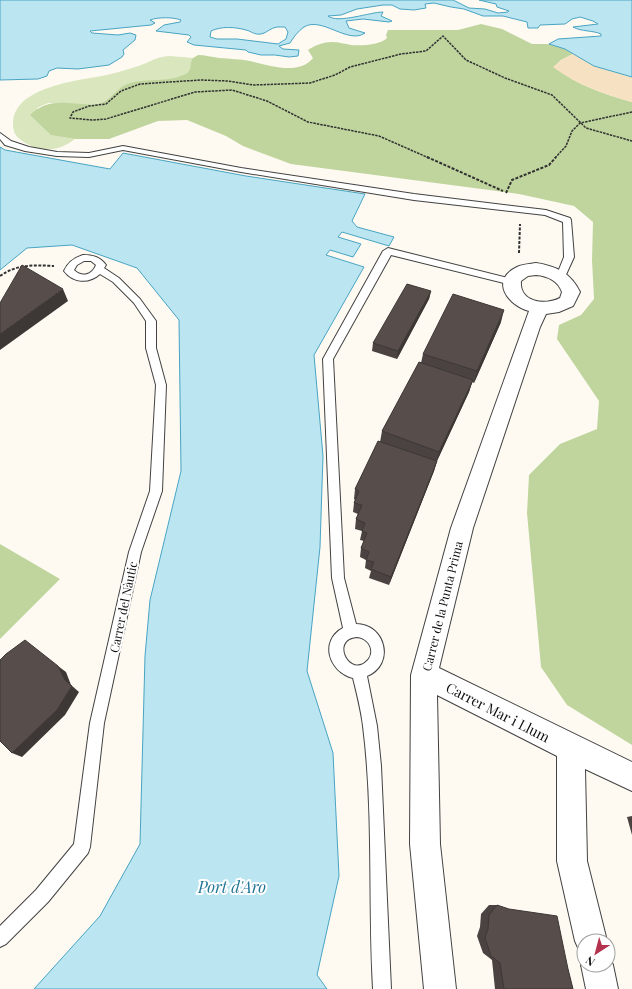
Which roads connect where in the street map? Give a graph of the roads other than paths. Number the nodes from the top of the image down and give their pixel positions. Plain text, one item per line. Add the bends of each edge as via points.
1 (0, 135) edge
2 (100, 270) junction
3 (560, 277) junction
4 (512, 282) junction
5 (539, 308) junction
6 (352, 631) junction
7 (359, 671) junction
8 (424, 675) junction
9 (571, 748) junction
10 (632, 777) edge
11 (589, 933) edge
12 (0, 938) edge
13 (599, 973) edge
14 (382, 989) edge
15 (440, 989) edge
16 (602, 989) edge

1 - 3 lane via 8,143 57,154 89,155 123,148 241,170 414,197 546,213 567,220 569,257
2 - 2 lane, Carrer del Nàutic via 87,278 78,278 69,271 76,261 83,258 98,260
2 - 12 lane, Carrer del Nàutic via 116,280 137,301 151,321 151,348 161,385 156,490 135,552 97,723 82,847 42,896
3 - 4 street via 544,270 527,270 517,274
3 - 5 street via 566,281 571,292 567,302 556,308
4 - 5 street via 512,291 519,299
4 - 6 lane via 388,251 328,359 338,578
5 - 8 street, Carrer de la Punta Prima via 530,327 462,528
6 - 7 lane via 345,633 338,640 336,653 342,666
6 - 7 lane via 358,630 368,634 378,648 374,664
7 - 14 lane via 371,733 377,819 378,943
8 - 9 street, Carrer Mar i Llum
8 - 15 street, Carrer de la Punta Prima via 425,844
9 - 10 street, Carrer Mar i Llum
9 - 11 street via 572,861
13 - 16 street

